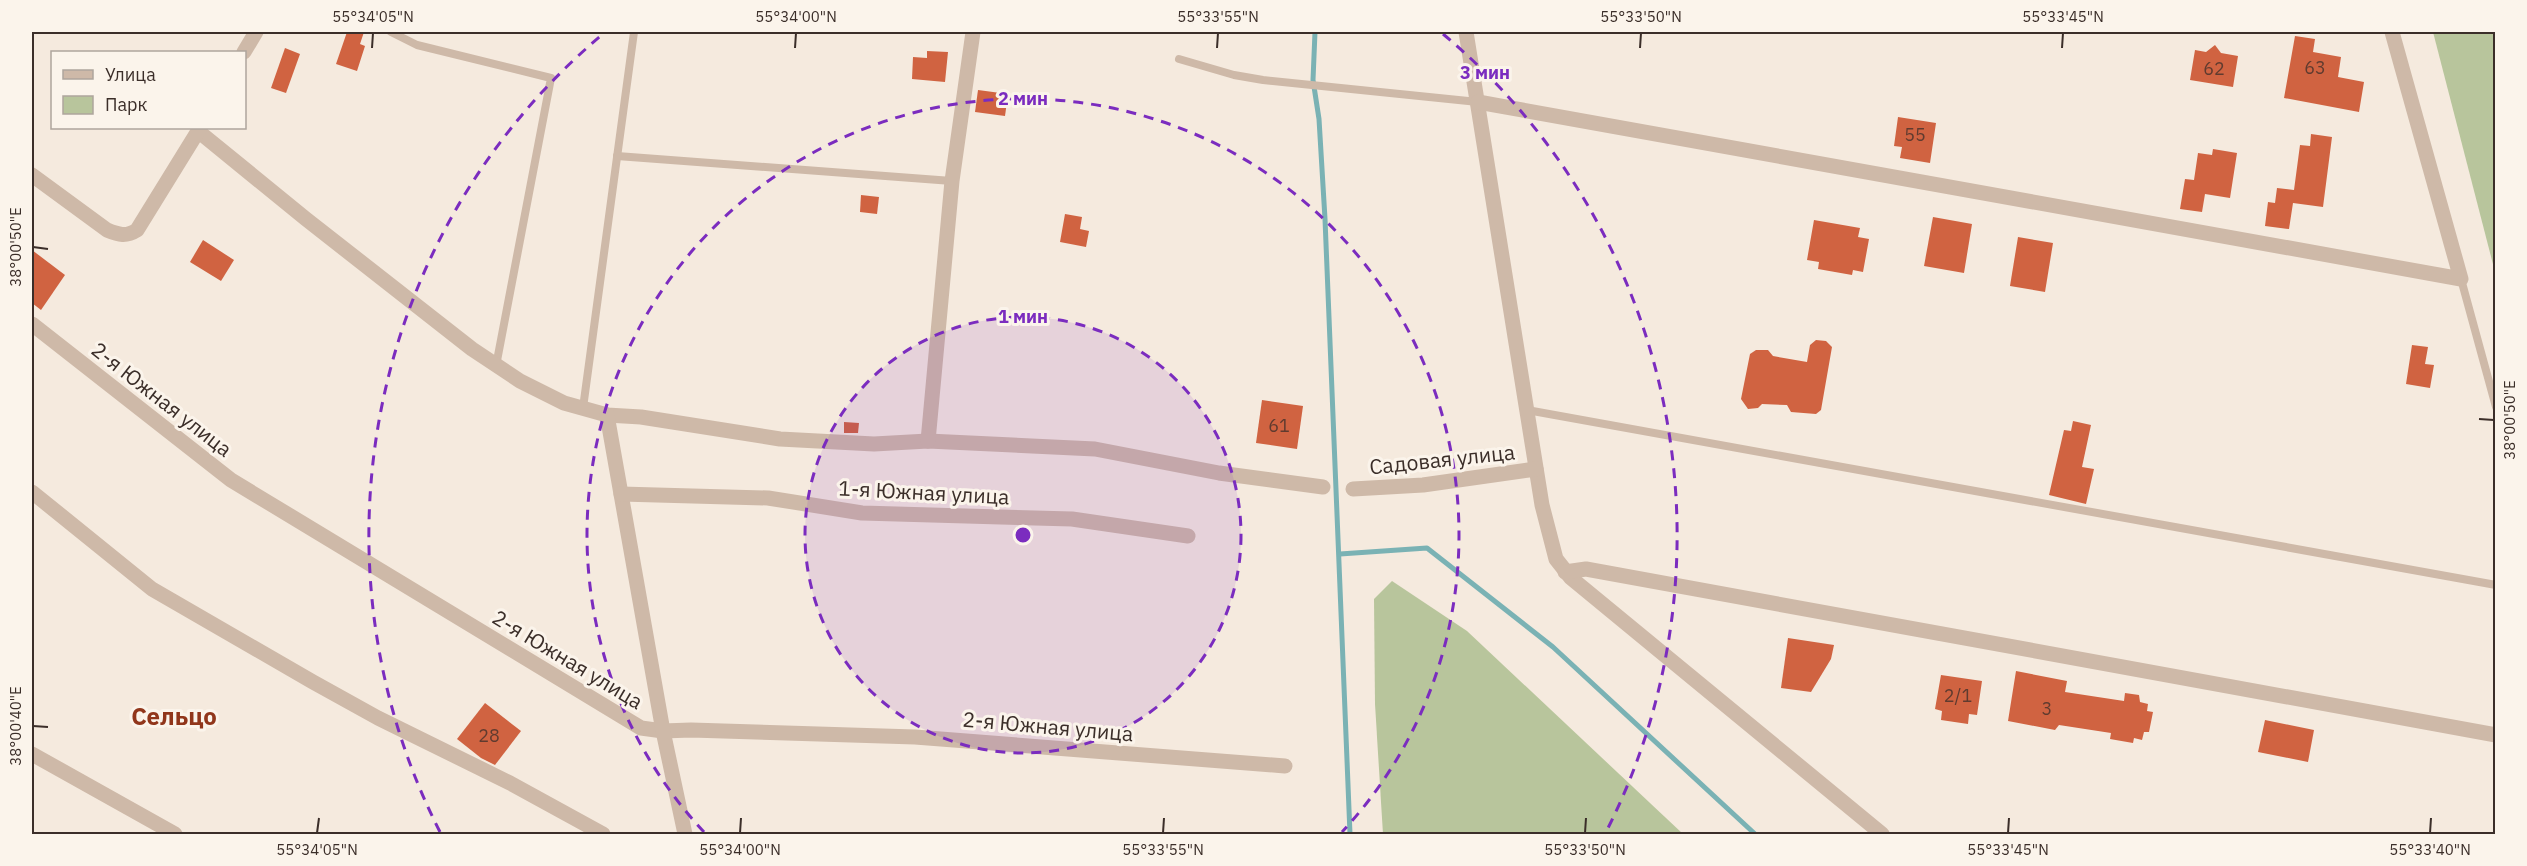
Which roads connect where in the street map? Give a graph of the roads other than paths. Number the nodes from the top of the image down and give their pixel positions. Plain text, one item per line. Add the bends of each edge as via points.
1 (391, 32) edge
2 (634, 32) edge
3 (973, 32) edge
4 (1466, 32) edge
5 (2392, 32) edge
6 (252, 33) edge
7 (244, 51) edge
8 (1179, 59) dead end
9 (1478, 102) junction
10 (199, 129) edge
11 (618, 156) junction
12 (32, 175) edge
13 (952, 181) junction
14 (2461, 279) junction
15 (32, 324) edge
16 (496, 366) junction
17 (2496, 407) edge
18 (583, 408) junction
19 (1527, 410) junction
20 (607, 415) junction
21 (928, 441) junction
22 (1536, 469) junction
23 (1323, 487) dead end
24 (1353, 489) dead end
25 (32, 492) edge
26 (621, 494) junction
27 (1188, 536) dead end
28 (1565, 572) junction
29 (2496, 585) edge
30 (663, 732) junction
31 (2496, 735) edge
32 (32, 754) edge
33 (1284, 766) dead end
34 (175, 834) edge
35 (603, 834) edge
36 (685, 834) edge
37 (1882, 834) edge

1 - 16 lane via 417,45 551,78
2 - 11 lane
3 - 13 street
4 - 9 street
5 - 14 street
6 - 7 street
8 - 9 lane via 1263,80
9 - 14 street
9 - 19 street
10 - 12 street via 137,230 128,235 107,230
10 - 16 street via 306,219
11 - 13 lane
11 - 18 lane
13 - 21 street
14 - 17 lane
15 - 30 street, 2-я Южная улица via 231,480 641,728
16 - 18 street via 564,403
18 - 20 street
19 - 22 street
19 - 29 lane
20 - 21 street via 651,418 780,439 874,444
20 - 26 street
21 - 23 street via 1095,450
22 - 24 street, Садовая улица via 1424,485
22 - 28 street via 1552,547
25 - 35 street via 152,589 350,703
26 - 27 street, 1-я Южная улица via 768,498 862,513 1071,519
26 - 30 street
28 - 31 street via 1586,569
28 - 37 street
30 - 33 street, 2-я Южная улица via 915,737
30 - 36 street
32 - 34 street

